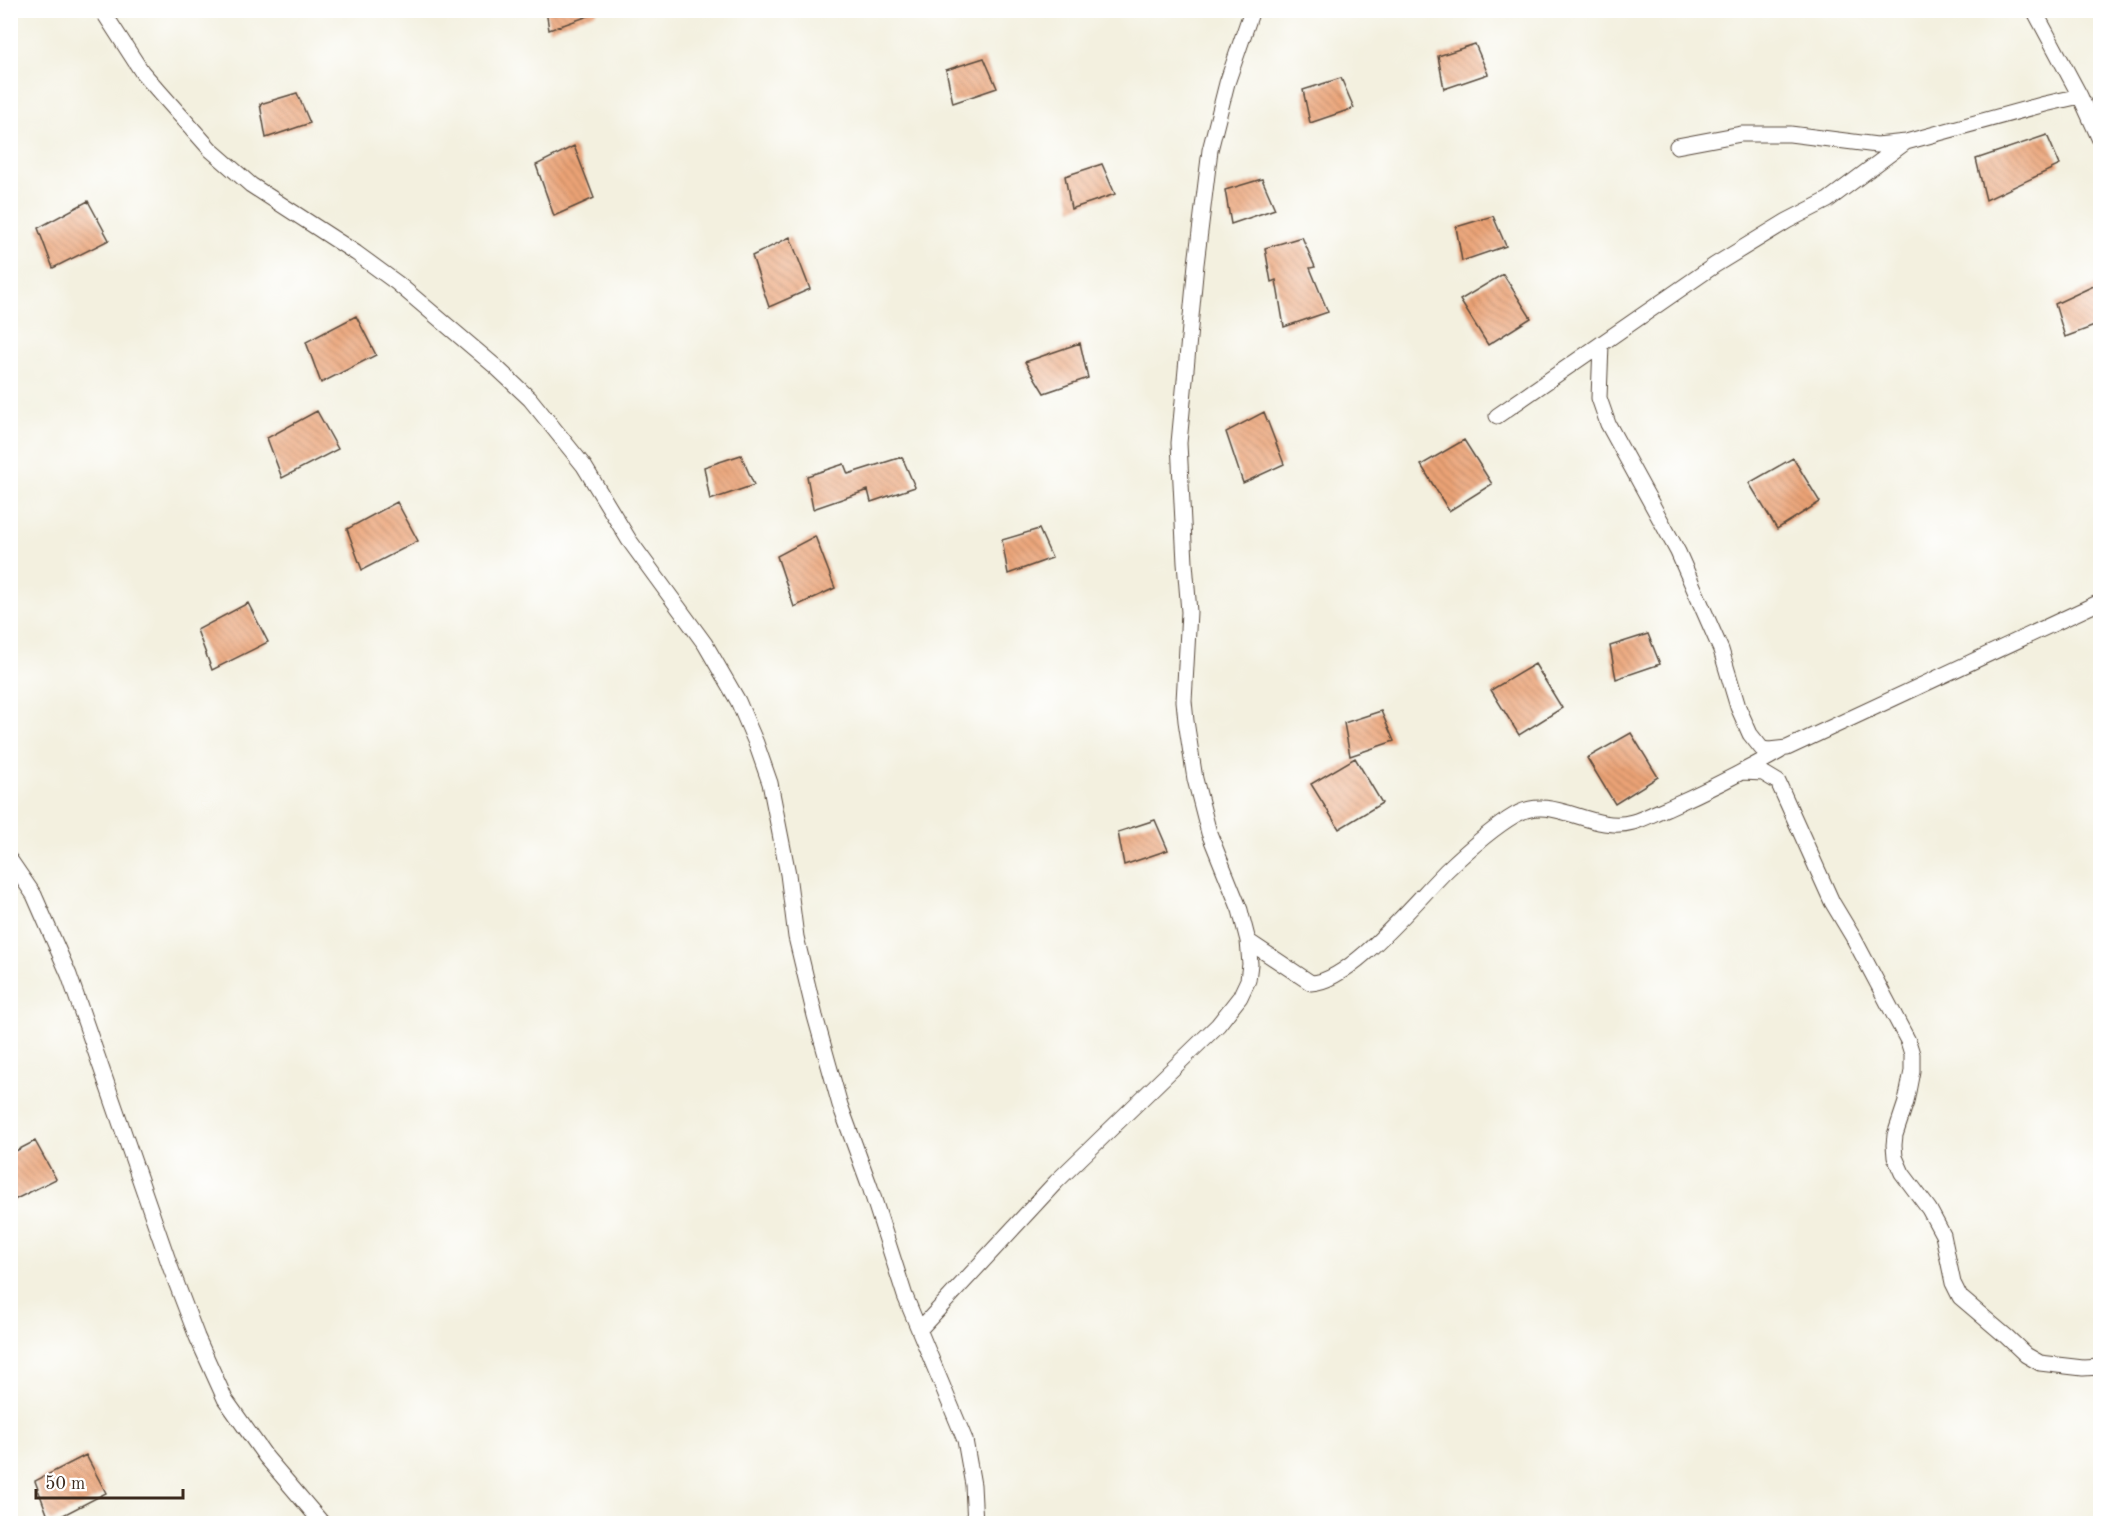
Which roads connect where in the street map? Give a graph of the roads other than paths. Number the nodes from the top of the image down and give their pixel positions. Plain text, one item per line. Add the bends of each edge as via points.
1 (102, 10) edge
2 (1252, 10) edge
3 (2034, 10) edge
4 (2080, 96) junction
5 (2100, 140) edge
6 (1906, 142) junction
7 (1677, 146) dead end
8 (1601, 344) junction
9 (1497, 416) dead end
10 (2100, 602) edge
11 (1787, 748) junction
12 (1743, 772) junction
13 (10, 860) edge
14 (1248, 941) junction
15 (920, 1329) junction
16 (2100, 1367) edge
17 (322, 1524) edge
18 (975, 1524) edge

1 - 15 street via 142,72 211,150 251,185 397,283 530,399 584,466 629,540 705,644 738,701 770,783 796,937 814,1016 840,1105 905,1296
2 - 14 street via 1210,150 1179,443 1189,612 1186,721 1209,833 1240,910
3 - 4 street
4 - 5 street
4 - 6 street
6 - 7 street via 1877,145 1790,134 1741,134
6 - 8 street via 1828,200 1714,265
8 - 9 street
8 - 11 street via 1599,398 1608,424 1678,552 1721,650 1750,734 1761,749
10 - 11 street
11 - 12 street
12 - 14 street via 1632,822 1596,823 1558,809 1528,809 1515,815 1448,869 1356,962 1321,983 1311,983
12 - 16 street via 1763,773 1778,782 1832,903 1908,1041 1912,1071 1895,1135 1895,1157 1943,1234 1960,1298 2040,1364
13 - 17 street via 34,895 69,975 171,1269 225,1399 266,1457
14 - 15 street via 1248,980 1218,1025 1049,1189
15 - 18 street via 965,1440

